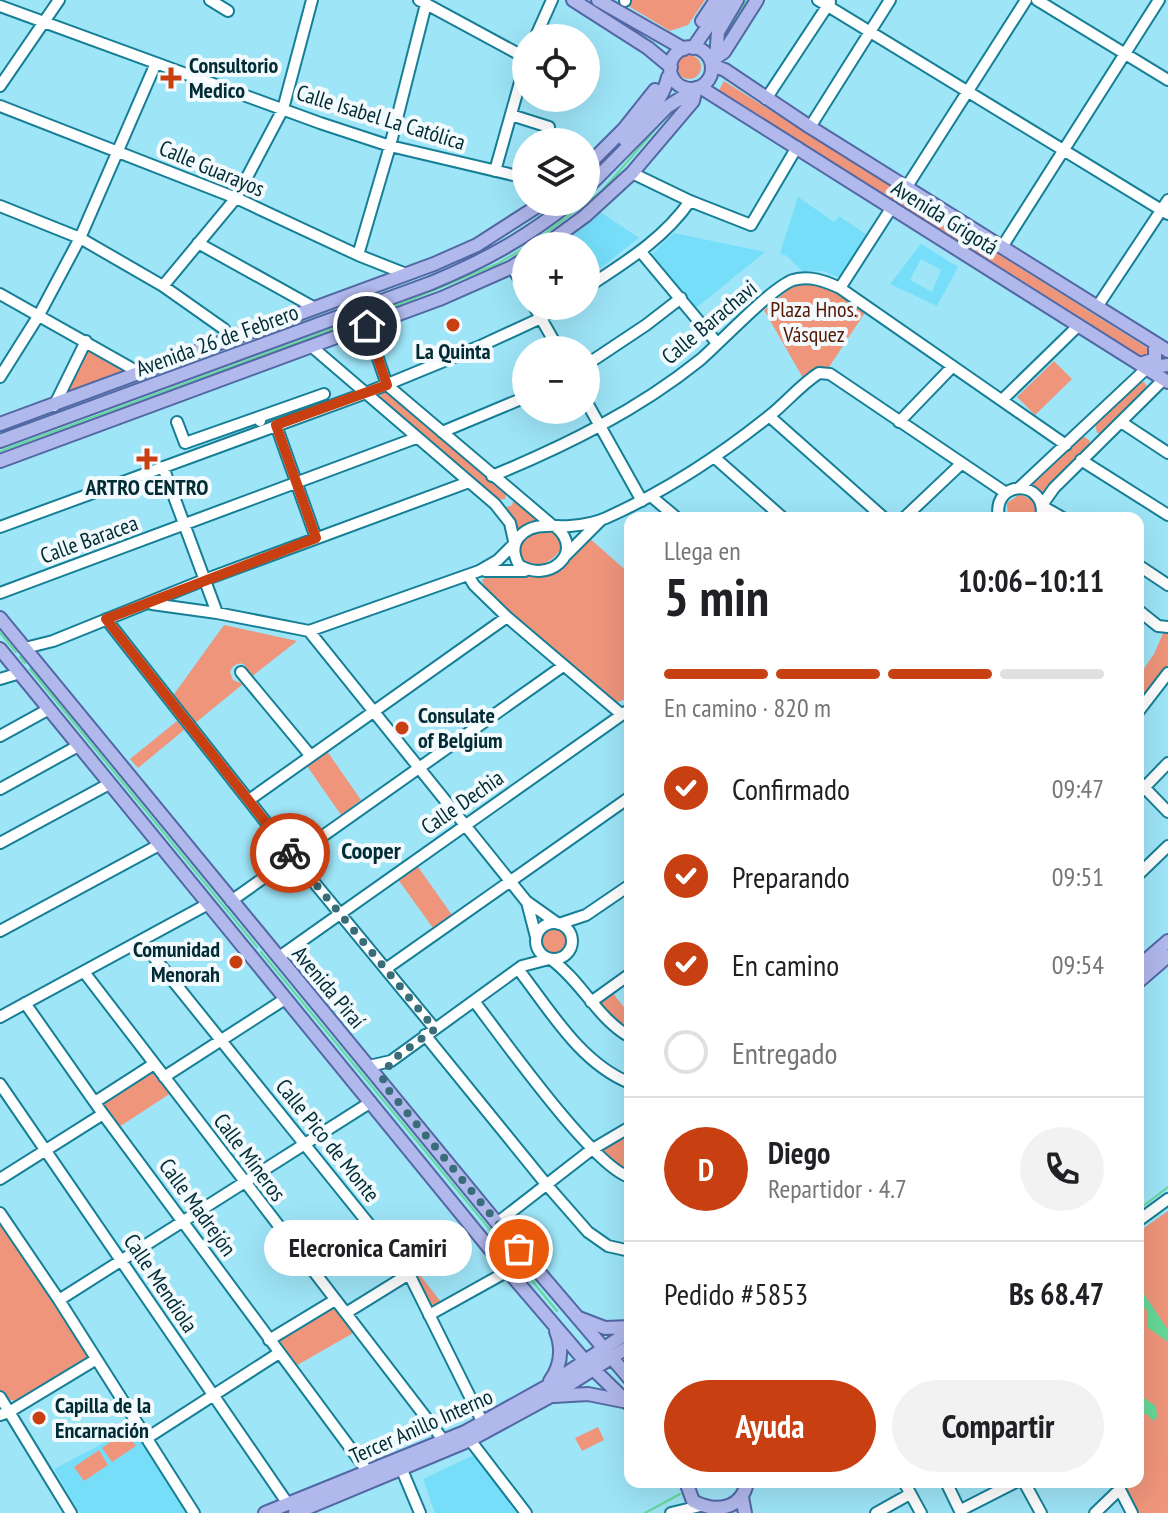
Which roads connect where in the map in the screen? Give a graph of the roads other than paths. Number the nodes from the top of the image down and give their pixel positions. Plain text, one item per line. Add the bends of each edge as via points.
1 (59, 0) edge
2 (210, 0) edge
3 (312, 0) edge
4 (552, 0) edge
5 (591, 0) edge
6 (598, 0) edge
7 (625, 0) edge
8 (716, 0) edge
9 (726, 0) edge
10 (737, 0) edge
11 (757, 0) edge
12 (890, 0) edge
13 (1026, 0) edge
14 (1037, 0) edge
15 (1159, 0) edge
16 (576, 1) edge
17 (422, 2) edge
18 (825, 2) edge
19 (0, 6) edge
20 (228, 11) dead end
21 (621, 15) junction
22 (44, 23) junction
23 (541, 24) edge
24 (869, 32) junction
25 (687, 48) junction
26 (512, 51) edge
27 (1125, 54) junction
28 (713, 61) junction
29 (156, 63) junction
30 (670, 73) junction
31 (1168, 80) edge
32 (0, 86) edge
33 (696, 90) junction
34 (966, 92) junction
35 (766, 99) junction
36 (0, 106) edge
37 (283, 109) junction
38 (512, 111) edge
39 (511, 115) junction
40 (549, 127) dead end
41 (810, 127) junction
42 (390, 146) junction
43 (797, 147) junction
44 (117, 150) junction
45 (1063, 151) junction
46 (600, 153) edge
47 (600, 164) edge
48 (495, 171) junction
49 (632, 173) junction
50 (512, 175) edge
51 (600, 175) edge
52 (906, 188) junction
53 (236, 198) junction
54 (690, 201) junction
55 (0, 206) edge
56 (892, 207) junction
57 (1166, 208) edge
58 (522, 216) edge
59 (541, 216) edge
60 (551, 216) edge
61 (563, 232) edge
62 (80, 238) junction
63 (198, 243) junction
64 (1002, 247) junction
65 (641, 252) junction
66 (358, 255) junction
67 (512, 267) edge
68 (406, 274) junction
69 (600, 279) edge
70 (163, 286) junction
71 (840, 288) junction
72 (0, 294) edge
73 (681, 298) junction
74 (1097, 307) junction
75 (315, 308) junction
76 (39, 315) junction
77 (536, 320) edge
78 (303, 322) junction
79 (276, 323) junction
80 (367, 326) junction
81 (1078, 326) junction
82 (231, 340) junction
83 (86, 341) junction
84 (717, 343) junction
85 (311, 346) junction
86 (600, 356) edge
87 (1158, 363) edge
88 (952, 367) junction
89 (140, 373) junction
90 (0, 377) edge
91 (1136, 379) junction
92 (387, 385) junction
93 (1151, 392) junction
94 (366, 393) junction
95 (324, 394) dead end
96 (96, 399) junction
97 (68, 400) junction
98 (1002, 400) junction
99 (512, 403) edge
100 (54, 406) junction
101 (769, 416) junction
102 (259, 417) junction
103 (177, 422) dead end
104 (899, 422) junction
105 (1121, 422) junction
106 (0, 424) edge
107 (598, 424) edge
108 (276, 425) junction
109 (599, 427) junction
110 (1084, 427) junction
111 (263, 430) junction
112 (442, 432) junction
113 (0, 435) edge
114 (416, 438) junction
115 (0, 441) edge
116 (1100, 442) junction
117 (1066, 445) junction
118 (1168, 453) edge
119 (714, 457) junction
120 (1081, 460) junction
121 (0, 461) edge
122 (961, 464) junction
123 (163, 467) junction
124 (492, 476) junction
125 (469, 482) junction
126 (297, 483) junction
127 (1019, 488) junction
128 (510, 492) junction
129 (1006, 493) junction
130 (647, 499) junction
131 (495, 504) junction
132 (1042, 506) junction
133 (668, 512) edge
134 (776, 512) edge
135 (877, 512) edge
136 (910, 512) edge
137 (999, 512) edge
138 (1042, 512) edge
139 (1052, 512) edge
140 (1168, 515) edge
141 (601, 520) junction
142 (184, 525) junction
143 (0, 527) edge
144 (554, 527) junction
145 (316, 538) junction
146 (514, 543) junction
147 (566, 555) junction
148 (1144, 569) edge
149 (530, 571) junction
150 (474, 573) junction
151 (204, 580) junction
152 (1168, 585) edge
153 (0, 593) edge
154 (146, 604) junction
155 (217, 613) junction
156 (1144, 615) edge
157 (507, 617) junction
158 (0, 618) edge
159 (106, 619) junction
160 (1168, 627) edge
161 (309, 631) junction
162 (53, 641) junction
163 (22, 644) junction
164 (5, 655) edge
165 (39, 666) junction
166 (563, 666) junction
167 (241, 672) dead end
168 (1168, 673) edge
169 (23, 677) junction
170 (1, 679) edge
171 (1144, 704) edge
172 (49, 709) junction
173 (624, 710) edge
174 (373, 712) junction
175 (624, 712) edge
176 (0, 736) edge
177 (78, 746) junction
178 (310, 755) junction
179 (1168, 763) edge
180 (419, 769) junction
181 (109, 784) junction
182 (1144, 784) edge
183 (0, 789) edge
184 (1144, 791) edge
185 (249, 800) junction
186 (624, 801) edge
187 (1168, 812) edge
188 (465, 824) junction
189 (0, 843) edge
190 (159, 845) junction
191 (1168, 846) edge
192 (294, 858) junction
193 (1144, 869) edge
194 (510, 881) junction
195 (624, 889) edge
196 (231, 901) junction
197 (526, 901) junction
198 (208, 904) junction
199 (340, 913) junction
200 (586, 915) junction
201 (558, 923) junction
202 (0, 931) edge
203 (536, 939) junction
204 (141, 941) junction
205 (571, 946) junction
206 (1167, 946) edge
207 (258, 948) junction
208 (279, 957) junction
209 (550, 960) junction
210 (1144, 963) edge
211 (387, 968) junction
212 (520, 968) junction
213 (84, 972) junction
214 (1144, 975) edge
215 (571, 978) junction
216 (624, 978) edge
217 (285, 999) junction
218 (474, 1001) junction
219 (591, 1002) junction
220 (25, 1003) junction
221 (0, 1017) edge
222 (430, 1032) junction
223 (624, 1034) edge
224 (222, 1040) junction
225 (391, 1061) junction
226 (154, 1064) junction
227 (369, 1066) junction
228 (164, 1077) junction
229 (624, 1080) edge
230 (382, 1082) junction
231 (0, 1084) edge
232 (95, 1102) junction
233 (371, 1102) junction
234 (103, 1114) junction
235 (624, 1131) edge
236 (413, 1137) junction
237 (307, 1144) junction
238 (45, 1150) junction
239 (591, 1150) junction
240 (624, 1174) edge
241 (0, 1179) edge
242 (244, 1183) junction
243 (546, 1184) junction
244 (1168, 1199) edge
245 (0, 1213) edge
246 (1144, 1217) edge
247 (184, 1222) junction
248 (497, 1223) junction
249 (624, 1251) edge
250 (121, 1260) junction
251 (508, 1271) junction
252 (409, 1274) junction
253 (59, 1300) junction
254 (335, 1300) junction
255 (346, 1313) junction
256 (429, 1315) junction
257 (574, 1315) junction
258 (553, 1325) junction
259 (624, 1329) edge
260 (624, 1335) edge
261 (269, 1340) junction
262 (624, 1348) edge
263 (279, 1353) junction
264 (606, 1354) junction
265 (95, 1360) junction
266 (590, 1365) junction
267 (624, 1373) edge
268 (548, 1392) junction
269 (213, 1395) junction
270 (0, 1397) edge
271 (624, 1399) edge
272 (624, 1402) edge
273 (5, 1414) edge
274 (483, 1423) junction
275 (468, 1436) junction
276 (147, 1438) junction
277 (446, 1446) junction
278 (402, 1470) junction
279 (367, 1474) junction
280 (387, 1476) junction
281 (687, 1488) edge
282 (745, 1488) edge
283 (907, 1488) edge
284 (949, 1488) edge
285 (1005, 1488) edge
286 (1027, 1488) edge
287 (1116, 1488) edge
288 (1119, 1488) edge
289 (353, 1491) junction
290 (910, 1494) junction
291 (742, 1497) junction
292 (700, 1506) junction
293 (292, 1509) edge
294 (674, 1512) edge
295 (719, 1512) edge
296 (961, 1512) edge
297 (71, 1513) edge
298 (194, 1513) edge
299 (265, 1513) edge
300 (420, 1513) edge
301 (526, 1513) edge
302 (745, 1513) edge
303 (876, 1513) edge
304 (921, 1513) edge
305 (1041, 1513) edge
306 (1095, 1513) edge
307 (1132, 1513) edge

1 - 22 street
2 - 20 street
3 - 37 street
4 - 23 street
5 - 21 main road
6 - 21 main road
7 - 21 street
8 - 25 main road
9 - 25 main road
10 - 28 main road via 718,32
11 - 28 main road
12 - 24 street
13 - 34 street
14 - 27 street
15 - 27 street
16 - 30 main road via 648,48
17 - 26 street
17 - 42 street
18 - 24 street
18 - 35 street
19 - 22 street, Calle Isabel La Católica
21 - 25 main road
22 - 29 street, Calle Isabel La Católica
22 - 32 street
24 - 34 street
24 - 41 street
25 - 28 main road via 703,51
25 - 30 main road via 675,56
27 - 31 street
27 - 45 street
28 - 33 main road via 710,78
28 - 35 main road, Avenida Grigotá
29 - 37 street, Calle Isabel La Católica
29 - 44 street
30 - 33 main road via 682,87
30 - 46 main road
30 - 47 main road via 647,114
33 - 43 main road, Avenida Grigotá
33 - 49 main road via 693,101
33 - 51 main road via 667,107
34 - 45 street
34 - 52 street
35 - 41 main road, Avenida Grigotá
36 - 44 street, Calle Guarayos
37 - 42 street, Calle Isabel La Católica
37 - 53 street
38 - 39 street
39 - 40 street
39 - 48 street
41 - 52 main road, Avenida Grigotá
42 - 48 street, Calle Isabel La Católica
42 - 66 street
43 - 54 street via 751,225
43 - 56 main road, Avenida Grigotá
44 - 53 street, Calle Guarayos
44 - 62 street
45 - 57 street
45 - 64 street
48 - 50 street, Calle Isabel La Católica
49 - 54 street
49 - 61 main road
52 - 64 main road, Avenida Grigotá
53 - 63 street
53 - 66 street, Calle Guarayos
54 - 65 street
55 - 62 street
56 - 71 street
56 - 81 main road, Avenida Grigotá
57 - 74 street
58 - 68 main road, Avenida 26 de Febrero via 477,245
59 - 78 main road, Avenida 26 de Febrero via 477,256
60 - 115 main road, Avenida 26 de Febrero via 508,247 457,272
62 - 70 street
62 - 76 street
63 - 70 street
63 - 75 street
64 - 74 main road, Avenida Grigotá
65 - 69 street
65 - 73 street
66 - 68 street, Calle Guarayos
67 - 80 main road, Avenida 26 de Febrero
68 - 75 main road, Avenida 26 de Febrero
70 - 82 street via 224,329
71 - 84 street, Calle Barachavi via 823,280 792,281
71 - 88 street, Calle Barachavi
72 - 76 street
73 - 84 street
73 - 86 street
74 - 87 main road, Avenida Grigotá
75 - 79 main road, Avenida 26 de Febrero
76 - 83 street
76 - 90 street
77 - 92 street
78 - 79 main road
78 - 96 main road, Avenida 26 de Febrero
79 - 82 main road, Avenida 26 de Febrero
80 - 85 main road, Avenida 26 de Febrero
80 - 92 street
81 - 87 main road, Avenida Grigotá
81 - 98 street
82 - 89 main road, Avenida 26 de Febrero
83 - 89 street
83 - 100 street
84 - 109 street, Calle Barachavi via 665,385
85 - 94 street
85 - 121 main road, Avenida 26 de Febrero
87 - 91 street
87 - 93 street
88 - 98 street, Calle Barachavi
88 - 104 street
89 - 97 main road, Avenida 26 de Febrero
91 - 93 street via 1148,381
91 - 110 street
92 - 94 street
92 - 112 street
93 - 105 street
94 - 108 street
94 - 114 street
95 - 102 street
96 - 97 main road
96 - 113 main road, Avenida 26 de Febrero
97 - 100 main road, Avenida 26 de Febrero
98 - 117 street, Calle Barachavi
99 - 112 street
100 - 106 main road, Avenida 26 de Febrero
101 - 104 street via 824,373
101 - 119 street
101 - 135 street
102 - 103 street via 185,443
102 - 111 street
104 - 122 street
105 - 116 street
105 - 118 street
107 - 109 street
108 - 111 street
108 - 126 street
109 - 124 street, Calle Barachavi
109 - 130 street
110 - 116 street
110 - 117 street
111 - 123 street
112 - 124 street
114 - 125 street
114 - 126 street, Calle Baracea
116 - 120 street
117 - 127 street
119 - 130 street
119 - 134 street
120 - 132 street
120 - 140 street
122 - 129 street
122 - 136 street
123 - 142 street
123 - 143 street
124 - 128 street
125 - 131 street
125 - 145 street
126 - 142 street, Calle Baracea
126 - 145 street
127 - 129 street
127 - 132 street via 1033,492
128 - 131 street via 507,502
128 - 144 street
129 - 137 street
130 - 133 street
130 - 141 street
131 - 146 street via 510,523
132 - 138 street
132 - 139 street
141 - 144 street
141 - 147 street
142 - 151 street
142 - 153 street, Calle Baracea
144 - 146 street via 534,528
144 - 147 street via 565,538
145 - 151 street
146 - 149 street via 519,565
146 - 150 street
147 - 149 street via 544,572
148 - 152 street
149 - 150 street
150 - 157 street via 474,585
150 - 161 street
151 - 154 street
151 - 155 street
154 - 155 street
154 - 159 street
155 - 161 street
156 - 160 street
157 - 166 street
157 - 174 street
158 - 163 main road, Avenida Piraí
159 - 162 street
159 - 185 street
161 - 174 street
162 - 163 street
162 - 165 street via 43,650
163 - 164 main road via 11,657
163 - 165 main road, Avenida Piraí
164 - 169 main road, Avenida Piraí
164 - 170 street
165 - 169 main road via 27,667
165 - 196 main road, Avenida Piraí
166 - 173 street
166 - 180 street
167 - 178 street
168 - 171 street
169 - 170 street
169 - 172 main road, Avenida Piraí
172 - 176 street
172 - 177 main road, Avenida Piraí
174 - 178 street
174 - 180 street
175 - 188 street, Calle Dechia
177 - 181 main road, Avenida Piraí
177 - 183 street
178 - 185 street
179 - 182 street
180 - 188 street
180 - 192 street
181 - 189 street
181 - 190 main road, Avenida Piraí
184 - 187 street
185 - 192 street
186 - 194 street
188 - 194 street
188 - 199 street, Calle Dechia
190 - 198 main road, Avenida Piraí
190 - 202 street
191 - 193 street
192 - 196 street
192 - 199 street
194 - 197 street
194 - 211 street
195 - 200 street
196 - 207 main road, Avenida Piraí
197 - 201 street
197 - 203 street
198 - 204 street
198 - 207 main road, Avenida Piraí
199 - 208 street, Calle Dechia
199 - 211 street
200 - 201 street
200 - 205 street
201 - 203 street via 546,925
201 - 205 street via 569,930
203 - 209 street via 539,952
203 - 212 street
204 - 213 street
204 - 224 street, Calle Pico de Monte
205 - 209 street via 562,958
205 - 215 street
206 - 210 main road
206 - 214 main road
207 - 208 main road, Avenida Piraí
207 - 217 main road, Avenida Piraí
208 - 227 main road, Avenida Piraí
209 - 212 street
209 - 215 street
211 - 222 street
212 - 218 street
212 - 229 street via 566,1033
213 - 220 street
213 - 226 street, Calle Mineros
215 - 219 street
216 - 219 street
217 - 224 street
217 - 233 main road, Avenida Piraí
218 - 222 street
218 - 239 street
219 - 223 street
220 - 221 street
220 - 232 street, Calle Madrejón
222 - 225 street
222 - 243 street
224 - 228 street
224 - 237 street, Calle Pico de Monte
225 - 227 street
225 - 230 street
226 - 228 street, Calle Mineros
226 - 232 street
227 - 230 main road, Avenida Piraí
228 - 242 street, Calle Mineros
230 - 236 main road, Avenida Piraí
231 - 238 street, Calle Mendiola
232 - 234 street, Calle Madrejón
233 - 236 main road, Avenida Piraí
233 - 237 street
234 - 238 street
234 - 247 street, Calle Madrejón
235 - 239 street
236 - 248 main road, Avenida Piraí
236 - 251 main road, Avenida Piraí
237 - 242 street
237 - 252 street, Calle Pico de Monte
238 - 241 street
238 - 250 street, Calle Mendiola
239 - 240 street
239 - 243 street
242 - 247 street
242 - 254 street, Calle Mineros
243 - 248 street
243 - 249 street via 599,1241
244 - 246 street
245 - 253 street
247 - 250 street
247 - 261 street, Calle Madrejón
248 - 257 main road, Avenida Piraí
250 - 253 street
250 - 269 street, Calle Mendiola
251 - 256 street
251 - 258 main road, Avenida Piraí
252 - 255 street
252 - 256 street, Calle Pico de Monte
253 - 265 street
254 - 255 street, Calle Mineros
254 - 261 street
255 - 277 street, Calle Mineros
256 - 274 street, Calle Pico de Monte
257 - 259 main road via 605,1328
257 - 264 main road, Avenida Piraí
258 - 266 main road, Avenida Piraí
258 - 268 main road via 559,1337 559,1364
260 - 264 main road
261 - 263 street, Calle Madrejón
262 - 264 main road
263 - 269 street
263 - 279 street, Calle Madrejón
264 - 266 main road, Tercer Anillo Interno
264 - 267 main road, Avenida Piraí
265 - 273 street
265 - 276 street
266 - 268 main road, Tercer Anillo Interno
266 - 271 main road, Avenida Piraí
268 - 272 main road
268 - 274 main road, Tercer Anillo Interno
268 - 275 main road, Tercer Anillo Interno
269 - 276 street
269 - 293 street, Calle Mendiola
270 - 273 street
273 - 297 street
274 - 275 main road, Tercer Anillo Interno
275 - 277 main road, Tercer Anillo Interno
275 - 301 street
276 - 298 street
277 - 278 main road, Tercer Anillo Interno
277 - 279 main road, Tercer Anillo Interno
278 - 280 main road, Tercer Anillo Interno
278 - 300 street
279 - 280 street
279 - 289 street
279 - 293 main road, Tercer Anillo Interno
280 - 289 main road, Tercer Anillo Interno
281 - 292 main road
281 - 294 street
282 - 291 main road
283 - 290 street
284 - 296 street
285 - 296 street
286 - 305 street
287 - 306 street
288 - 307 street
289 - 293 main road, Tercer Anillo Interno
290 - 303 street
290 - 304 street
291 - 295 main road
291 - 302 main road
292 - 294 street
292 - 295 main road
293 - 299 main road, Tercer Anillo Interno

